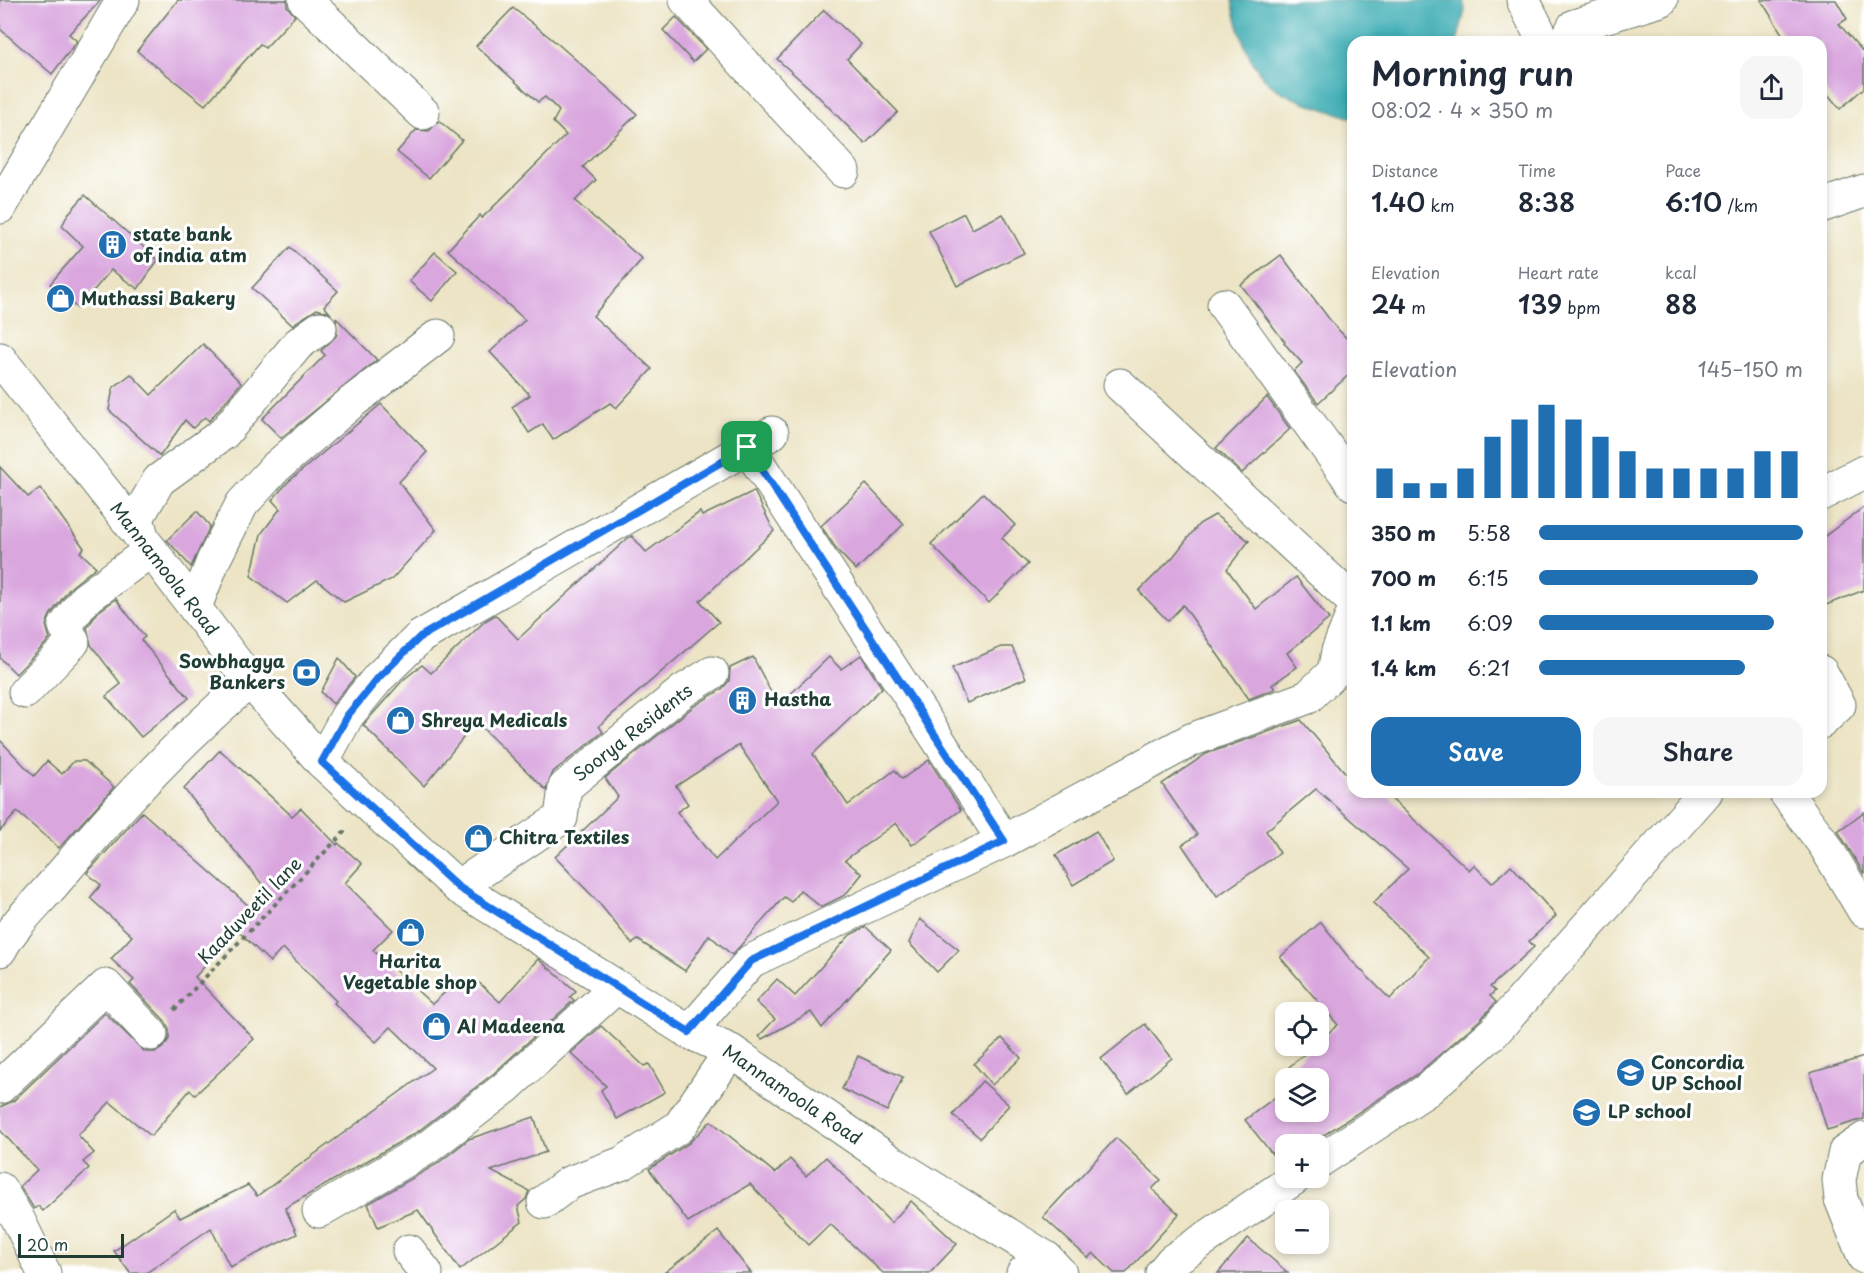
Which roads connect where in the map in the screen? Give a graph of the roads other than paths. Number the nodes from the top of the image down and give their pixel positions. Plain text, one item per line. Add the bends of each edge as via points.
1 (123, 0) edge
2 (305, 0) edge
3 (686, 0) edge
4 (1524, 0) edge
5 (1661, 0) edge
6 (1541, 36) edge
7 (1569, 36) edge
8 (423, 113) dead end
9 (843, 171) dead end
10 (1864, 191) edge
11 (1827, 205) edge
12 (0, 207) edge
13 (1224, 305) dead end
14 (320, 328) dead end
15 (438, 336) dead end
16 (0, 359) edge
17 (1120, 385) dead end
18 (1864, 472) edge
19 (1347, 476) edge
20 (1827, 491) edge
21 (147, 545) junction
22 (1347, 595) edge
23 (195, 608) junction
24 (1347, 628) edge
25 (712, 673) dead end
26 (250, 681) junction
27 (1827, 683) edge
28 (25, 692) dead end
29 (1827, 716) edge
30 (322, 762) junction
31 (1701, 798) edge
32 (1790, 798) edge
33 (1004, 841) junction
34 (458, 887) junction
35 (1864, 912) edge
36 (0, 950) edge
37 (616, 987) junction
38 (689, 1032) junction
39 (151, 1034) road end
40 (731, 1051) junction
41 (0, 1087) edge
42 (1864, 1139) edge
43 (1329, 1155) edge
44 (1280, 1188) edge
45 (0, 1189) edge
46 (544, 1202) dead end
47 (319, 1211) dead end
48 (1863, 1249) edge
49 (1043, 1268) edge
50 (44, 1273) edge
51 (1162, 1273) edge

1 - 12 street
2 - 8 street
3 - 9 street
4 - 6 street
5 - 7 street via 1575,26
10 - 11 street
13 - 19 street
14 - 21 street via 298,344 224,433 159,480 137,518
15 - 23 street via 275,468 242,504
16 - 21 street, Mannamoola Road
17 - 22 street
18 - 20 street
21 - 23 street, Mannamoola Road
21 - 28 street via 85,599 65,626 73,642
23 - 26 street, Mannamoola Road
24 - 33 street via 1334,672 1308,697 1191,740
25 - 34 street, Soorya Residents via 565,787 561,818
26 - 30 street, Mannamoola Road
26 - 36 street via 207,717 145,781
27 - 29 street via 1839,705
30 - 33 street via 347,716 420,637 759,440
30 - 34 street, Mannamoola Road
31 - 43 street via 1494,1032 1427,1090
32 - 35 street via 1824,843
33 - 38 street via 751,961
34 - 37 street, Mannamoola Road
37 - 38 street, Mannamoola Road
37 - 47 street via 505,1088 427,1148
38 - 40 street, Mannamoola Road
39 - 41 street via 106,986
40 - 46 street via 679,1127 623,1163 569,1183
40 - 49 street, Mannamoola Road
42 - 48 street via 1845,1152 1839,1180 1841,1199
44 - 51 street via 1172,1261
45 - 50 street

